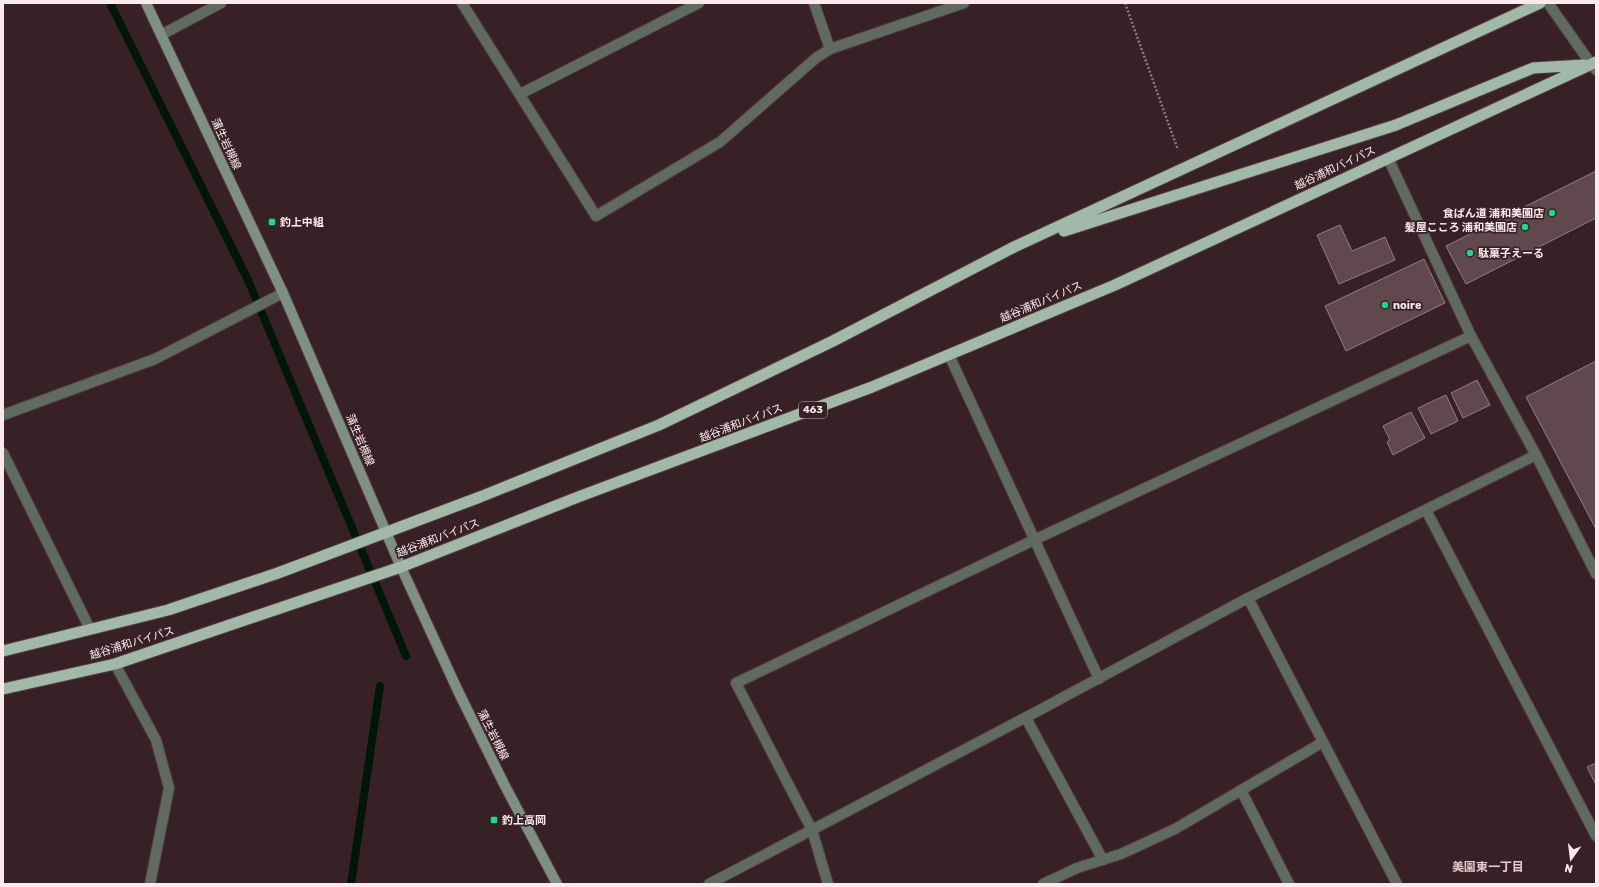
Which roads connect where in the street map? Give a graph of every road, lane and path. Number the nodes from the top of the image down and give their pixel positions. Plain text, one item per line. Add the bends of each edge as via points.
1 (146, 3) edge
2 (221, 3) edge
3 (462, 3) edge
4 (699, 3) edge
5 (814, 3) edge
6 (964, 3) edge
7 (1126, 3) edge
8 (1540, 3) edge
9 (1548, 3) edge
10 (161, 34) junction
11 (830, 49) junction
12 (1594, 65) edge
13 (1596, 79) edge
14 (520, 94) junction
15 (1388, 158) junction
16 (1185, 168) junction
17 (1014, 248) junction
18 (283, 293) junction
19 (1470, 336) junction
20 (949, 355) junction
21 (3, 415) edge
22 (3, 453) edge
23 (1536, 455) junction
24 (1426, 510) junction
25 (386, 533) junction
26 (1036, 539) junction
27 (401, 567) junction
28 (1596, 574) edge
29 (1248, 598) junction
30 (90, 629) junction
31 (3, 651) edge
32 (115, 664) junction
33 (1099, 679) junction
34 (3, 689) edge
35 (1026, 718) junction
36 (1323, 742) junction
37 (1240, 790) junction
38 (812, 830) junction
39 (1596, 836) edge
40 (1103, 860) junction
41 (150, 884) edge
42 (557, 884) edge
43 (709, 884) edge
44 (828, 884) edge
45 (1043, 884) edge
46 (1289, 884) edge
47 (1397, 884) edge

1 - 10 main road, 蒲生岩槻線
2 - 10 street
3 - 14 street
4 - 14 street
5 - 11 street
6 - 11 street
7 - 16 path
8 - 16 highway, 越谷浦和バイパス
9 - 12 street
10 - 18 main road, 蒲生岩槻線
11 - 14 street via 816,58 720,142 596,216
12 - 13 street
12 - 15 highway, 越谷浦和バイパス / 463
12 - 17 highway via 1533,68 1396,125
15 - 19 street
15 - 20 highway, 越谷浦和バイパス / 463 via 1115,285
16 - 17 highway, 越谷浦和バイパス
17 - 25 highway, 越谷浦和バイパス via 833,341 659,425
18 - 21 street via 155,359
18 - 25 main road, 蒲生岩槻線
19 - 23 street
19 - 26 street
20 - 26 street
20 - 27 highway, 越谷浦和バイパス / 463 via 872,387 586,494
22 - 30 street
23 - 24 street
23 - 28 street
24 - 29 street
24 - 39 street
25 - 27 main road, 蒲生岩槻線
25 - 30 highway, 越谷浦和バイパス via 278,573 175,607
26 - 33 street
26 - 38 street via 736,683
27 - 32 highway, 越谷浦和バイパス / 463
27 - 42 main road, 蒲生岩槻線 via 458,691
29 - 33 street
29 - 36 street
30 - 31 highway, 越谷浦和バイパス
32 - 34 highway, 越谷浦和バイパス / 463
32 - 41 street via 156,740 169,788
33 - 35 street
35 - 38 street
35 - 40 street
36 - 37 street
36 - 47 street
37 - 40 street via 1175,829
37 - 46 street
38 - 43 street
38 - 44 street
40 - 45 street via 1077,868

